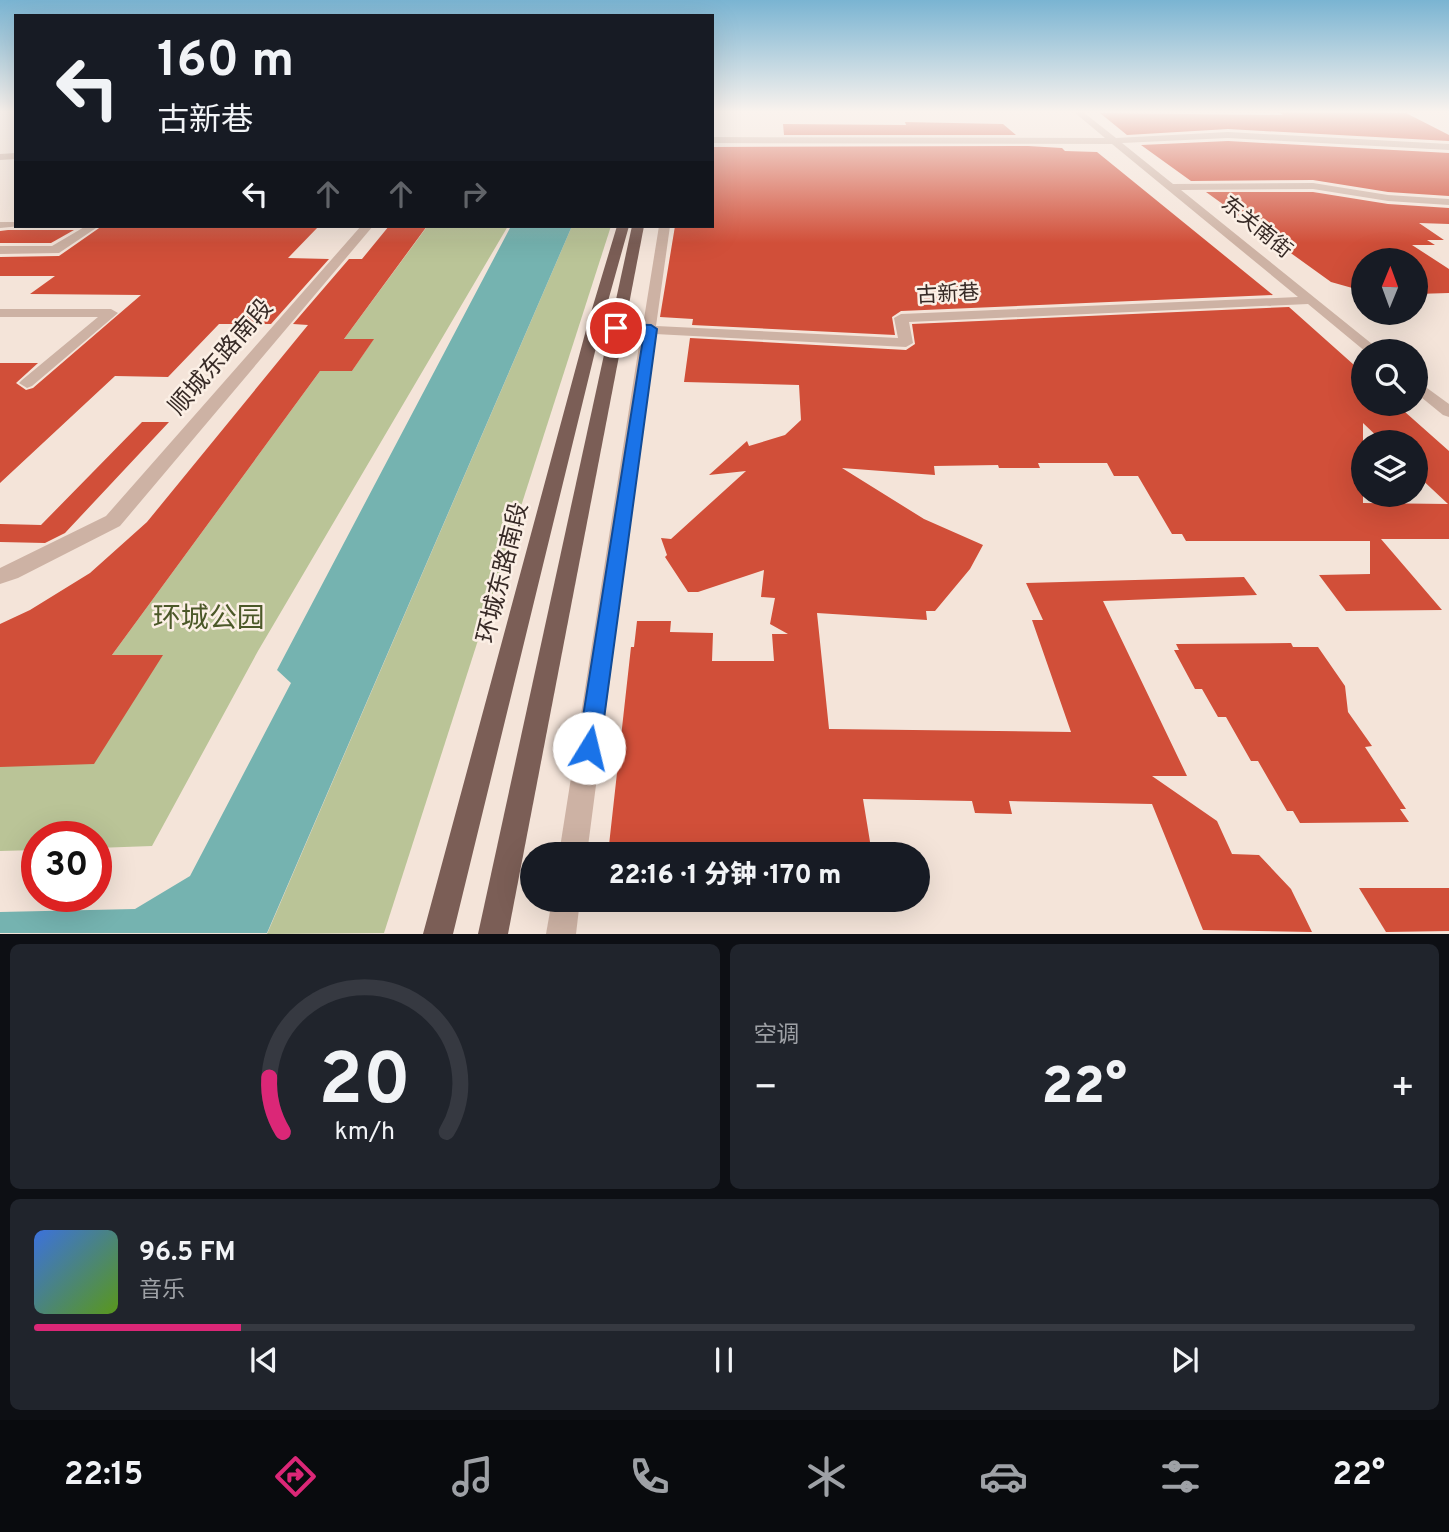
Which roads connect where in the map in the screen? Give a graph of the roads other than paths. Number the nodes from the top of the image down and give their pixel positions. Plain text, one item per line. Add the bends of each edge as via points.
1 (1131, 156) edge
2 (1171, 187) junction
3 (1449, 202) edge
4 (90, 228) edge
5 (365, 228) edge
6 (622, 228) edge
7 (638, 228) edge
8 (664, 228) edge
9 (0, 250) edge
10 (1312, 300) junction
11 (0, 313) edge
12 (616, 328) junction
13 (651, 329) junction
14 (1359, 339) edge
15 (27, 383) dead end
16 (1428, 395) edge
17 (1449, 412) edge
18 (0, 576) edge
19 (575, 842) edge
20 (564, 912) edge
21 (438, 933) edge
22 (493, 933) edge
23 (561, 933) edge

1 - 2 street, 东关南街
2 - 3 street via 1313,186
2 - 10 street, 东关南街
4 - 9 street via 55,250
5 - 18 street, 顺城东路南段 via 113,521
6 - 21 main road, 环城东路南段
7 - 12 main road
8 - 13 street
10 - 13 street, 古新巷 via 901,318 906,343
10 - 14 street, 东关南街
11 - 15 street via 111,313
12 - 13 street, 古新巷
12 - 22 main road
13 - 19 street
16 - 17 street
20 - 23 street

